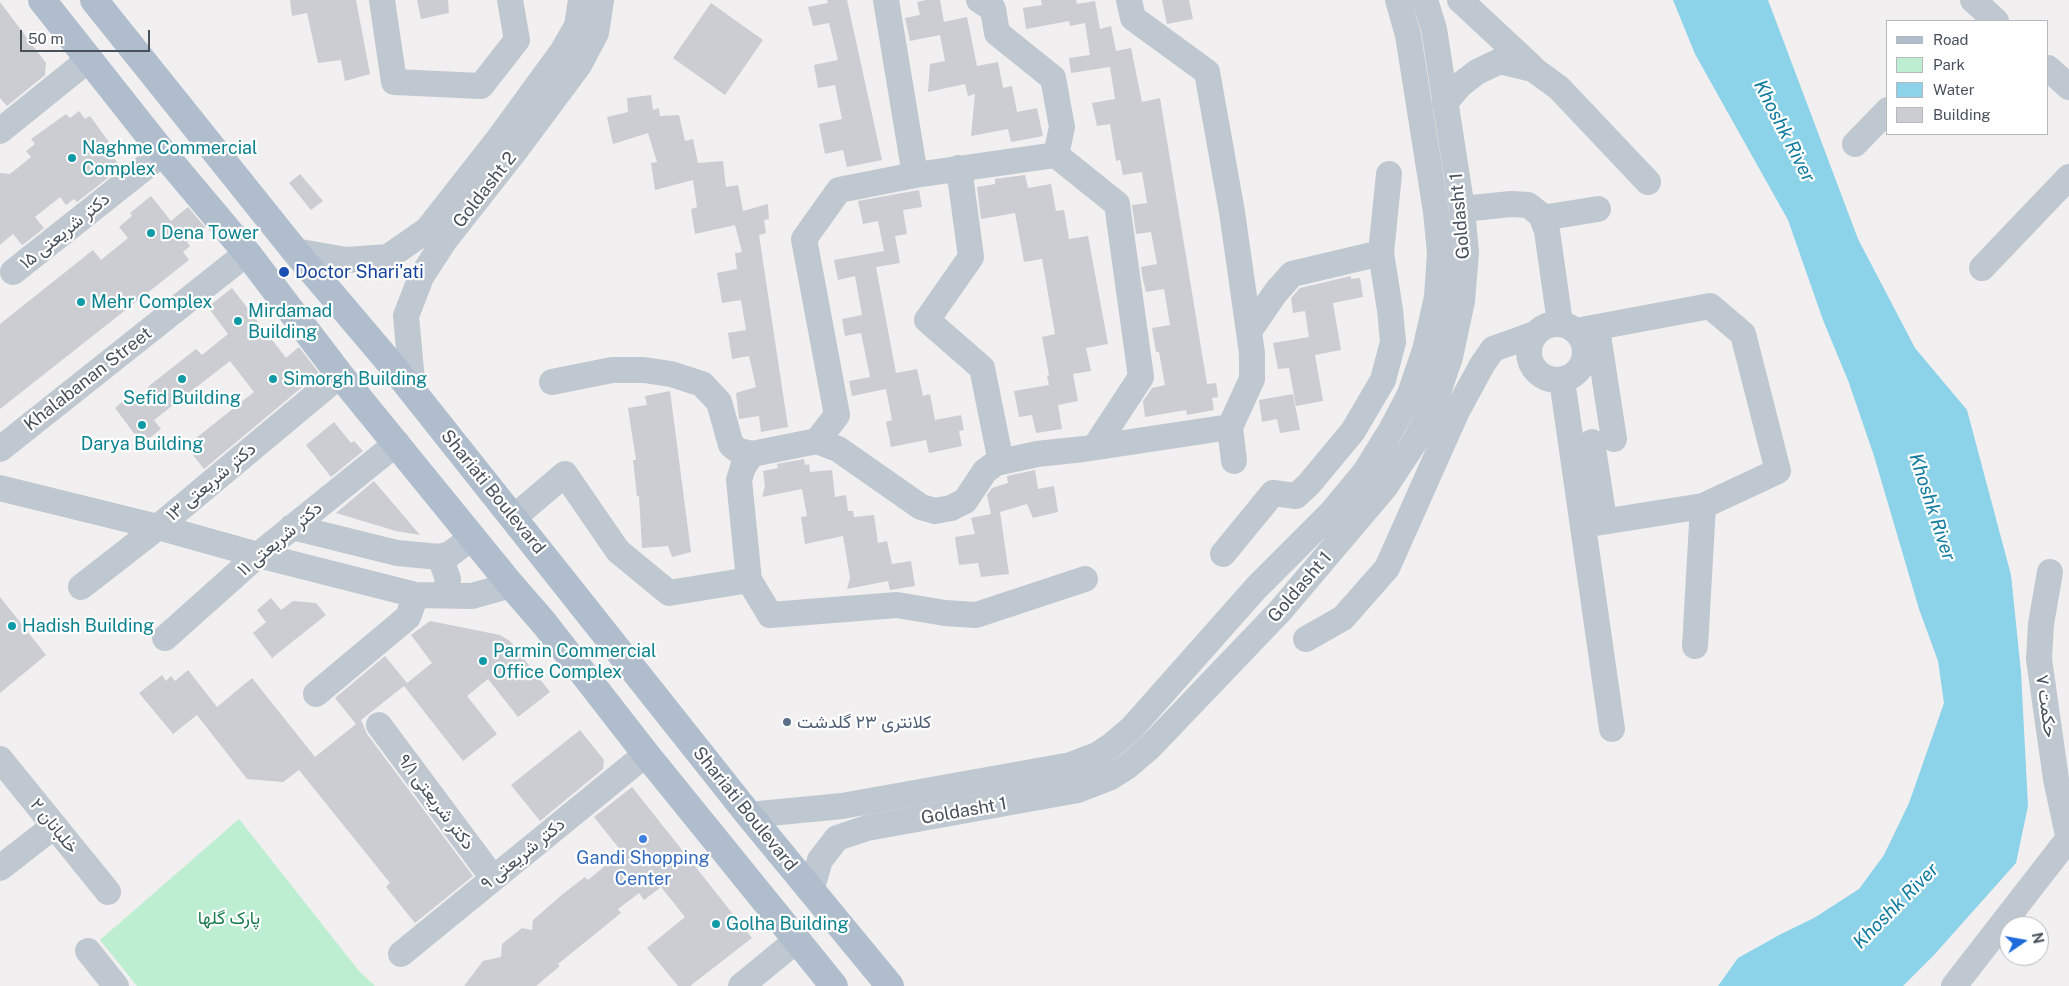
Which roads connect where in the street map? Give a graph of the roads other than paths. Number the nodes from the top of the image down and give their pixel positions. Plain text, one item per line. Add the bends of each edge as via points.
1 (42, 0) edge
2 (94, 0) edge
3 (382, 0) edge
4 (510, 0) edge
5 (582, 0) edge
6 (601, 0) edge
7 (886, 0) edge
8 (979, 0) edge
9 (1129, 0) edge
10 (1398, 0) edge
11 (1425, 0) edge
12 (1460, 0) edge
13 (88, 60) junction
14 (2049, 69) edge
15 (1536, 71) junction
16 (2069, 87) edge
17 (1445, 103) junction
18 (1886, 112) edge
19 (0, 131) edge
20 (1855, 144) dead end
21 (163, 153) junction
22 (1056, 155) junction
23 (959, 168) junction
24 (915, 174) junction
25 (1389, 174) dead end
26 (2069, 177) edge
27 (1648, 182) dead end
28 (1462, 209) junction
29 (1598, 209) dead end
30 (1542, 218) junction
31 (295, 251) junction
32 (247, 253) junction
33 (1381, 253) junction
34 (1982, 268) dead end
35 (14, 272) dead end
36 (1577, 327) junction
37 (1250, 330) junction
38 (1535, 334) junction
39 (340, 375) junction
40 (1562, 380) junction
41 (552, 382) dead end
42 (413, 392) junction
43 (1230, 427) junction
44 (817, 441) junction
45 (1601, 441) junction
46 (397, 444) junction
47 (1095, 447) junction
48 (0, 449) edge
49 (752, 454) junction
50 (1001, 462) junction
51 (1234, 462) dead end
52 (0, 488) edge
53 (1703, 506) junction
54 (1602, 507) dead end
55 (513, 518) junction
56 (1582, 525) junction
57 (158, 527) junction
58 (292, 527) junction
59 (473, 537) junction
60 (1223, 554) dead end
61 (258, 555) junction
62 (440, 557) junction
63 (2050, 572) dead end
64 (1085, 579) dead end
65 (750, 580) junction
66 (510, 585) junction
67 (81, 587) dead end
68 (1256, 588) junction
69 (416, 595) junction
70 (445, 595) junction
71 (1280, 611) junction
72 (165, 638) dead end
73 (1306, 639) dead end
74 (1695, 646) dead end
75 (316, 694) dead end
76 (379, 725) dead end
77 (1612, 729) dead end
78 (646, 754) junction
79 (0, 759) edge
80 (951, 787) junction
81 (956, 812) junction
82 (749, 815) junction
83 (54, 826) junction
84 (2069, 839) edge
85 (0, 868) edge
86 (493, 878) junction
87 (811, 891) junction
88 (108, 892) dead end
89 (797, 940) junction
90 (88, 951) dead end
91 (401, 954) dead end
92 (116, 986) edge
93 (741, 986) edge
94 (834, 986) edge
95 (890, 986) edge
96 (1954, 986) edge

1 - 13 main road
2 - 31 main road, Shariati Boulevard
3 - 4 street via 394,82 481,86 517,40
5 - 31 street, Goldasht 2 via 577,26 562,52 428,230 388,257 346,260
6 - 42 street, Goldasht 2 via 596,33 579,65 421,276 406,316
7 - 24 street
8 - 22 street via 993,9 997,33 1053,78 1062,127
9 - 37 street via 1133,18 1207,72
10 - 68 street, Goldasht 1 via 1408,35 1440,253 1437,297 1425,350 1410,394 1364,472 1331,512
11 - 17 street, Goldasht 1 via 1434,29
12 - 15 street
13 - 19 street
13 - 21 main road
14 - 16 street
15 - 17 street via 1500,61 1477,72
15 - 27 street via 1559,88
17 - 28 street, Goldasht 1
18 - 20 street
21 - 32 main road
21 - 35 street, ۱۵ دکتر شریعتی
22 - 23 street
22 - 47 street via 1117,204 1141,377
23 - 24 street
23 - 50 street via 971,257 927,320 982,368
24 - 44 street via 839,190 804,239 837,414
25 - 33 street
26 - 34 street
28 - 30 street via 1528,205
28 - 71 street, Goldasht 1 via 1466,253 1462,301 1450,356 1434,404 1414,444 1385,487
29 - 30 street
30 - 36 street
31 - 42 main road, Shariati Boulevard
32 - 39 main road
32 - 48 street, Khalabanan Street
33 - 37 street via 1292,274
33 - 60 street via 1393,342 1383,380 1353,431 1308,484 1296,496 1273,493
36 - 38 street via 1542,328
36 - 40 street via 1585,346 1583,364
36 - 45 street
36 - 53 street via 1710,306 1743,334 1778,470
37 - 43 street via 1252,379
38 - 40 street via 1530,342 1530,362 1543,377
38 - 73 street via 1494,349 1457,411 1387,568 1344,618
39 - 46 main road
39 - 57 street, ۱۳ دکتر شریعتی
40 - 45 street
41 - 49 street via 612,370 644,370 702,384 719,402 731,445 738,451
42 - 55 main road, Shariati Boulevard
43 - 47 street
43 - 51 street
44 - 49 street
44 - 50 street via 838,449 921,507 935,511 965,501 985,471
45 - 54 street
45 - 56 street
46 - 58 street, ۱۱ دکتر شریعتی
46 - 59 main road
47 - 50 street
49 - 65 street via 742,467 740,480
52 - 57 street
53 - 56 street
53 - 74 street
55 - 65 street via 565,474 618,551 669,592
55 - 82 main road, Shariati Boulevard
56 - 77 street
57 - 61 street
57 - 67 street, ۱۳ دکتر شریعتی
58 - 61 street, ۱۱ دکتر شریعتی
58 - 62 street via 397,553
59 - 62 street via 450,554
59 - 66 main road
61 - 69 street
61 - 72 street, ۱۱ دکتر شریعتی
62 - 70 street via 448,579
63 - 84 street, ۷ حکمت via 2041,624 2040,659 2056,779
64 - 65 street via 976,615 897,605 770,615
66 - 70 street via 472,596
66 - 78 main road via 544,623
68 - 71 street
68 - 80 street, Goldasht 1 via 1131,729 1097,755 1071,765
69 - 70 street
69 - 75 street via 408,617
71 - 81 street, Goldasht 1 via 1149,748 1109,778 1078,790
76 - 86 street, دکتر شریعتی ۹/۱
78 - 86 street, دکتر شریعتی ۹
78 - 89 main road
79 - 83 street, ۲ خلبانان
80 - 81 street
80 - 82 street, Goldasht 1 via 842,806
81 - 87 street, Goldasht 1 via 867,828 838,838 820,860
82 - 87 main road, Shariati Boulevard
83 - 85 street
83 - 88 street, ۲ خلبانان
84 - 96 street
86 - 91 street, دکتر شریعتی ۹
87 - 95 main road, Shariati Boulevard
89 - 93 street
89 - 94 main road
90 - 92 street

